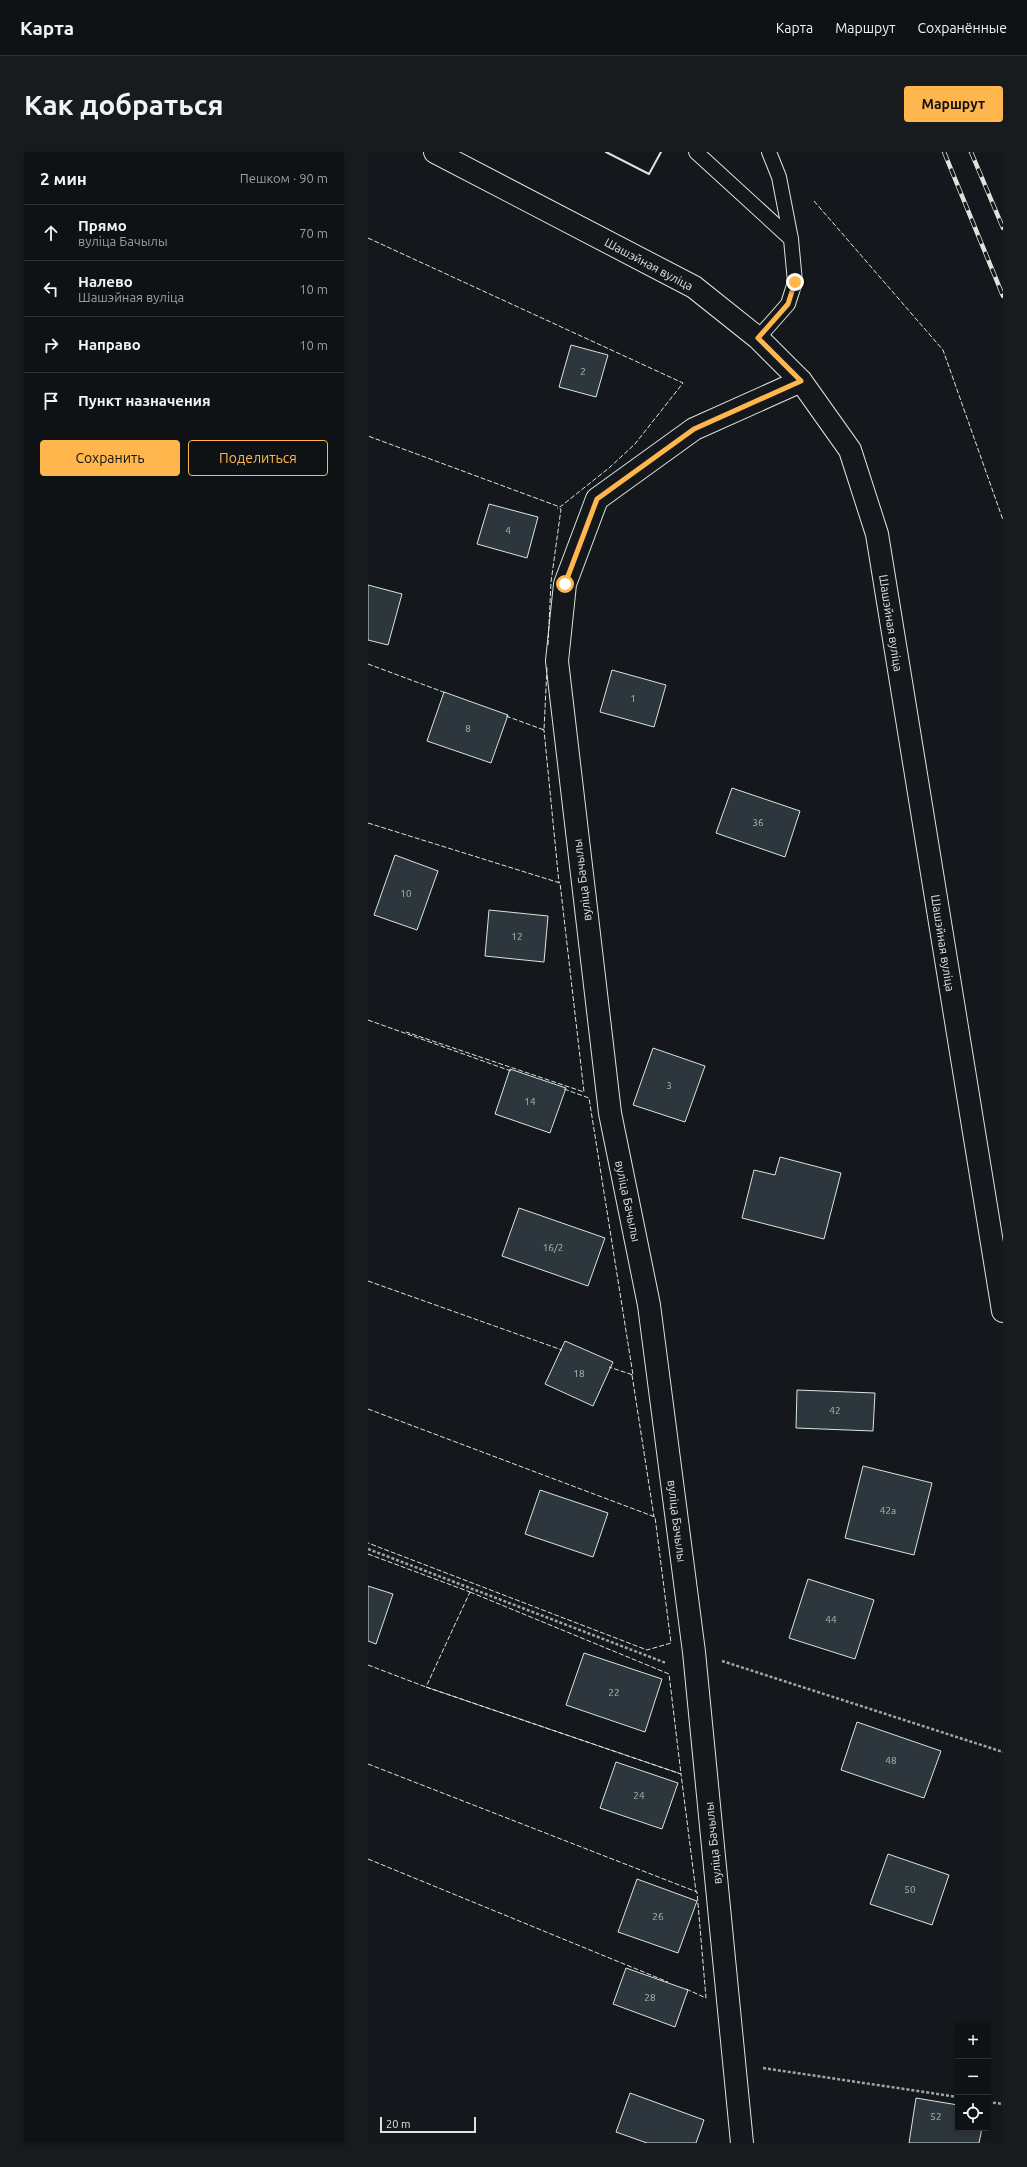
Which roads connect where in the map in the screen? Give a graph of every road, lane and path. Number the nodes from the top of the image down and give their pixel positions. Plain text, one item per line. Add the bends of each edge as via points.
1 (435, 152) edge
2 (696, 152) edge
3 (769, 152) edge
4 (791, 239) junction
5 (758, 338) junction
6 (801, 381) junction
7 (1003, 1311) edge
8 (368, 1549) edge
9 (694, 1652) junction
10 (696, 1675) junction
11 (1003, 1752) edge
12 (735, 2064) junction
13 (955, 2097) edge
14 (991, 2102) edge
15 (1003, 2104) edge
16 (742, 2143) edge

1 - 5 street, Шашэйная вуліца via 694,287
2 - 4 lane
3 - 4 lane via 779,177
4 - 5 lane via 795,282 788,304
5 - 6 street, Шашэйная вуліца
6 - 7 street, Шашэйная вуліца via 850,450 877,534
6 - 9 street, вуліца Бачылы via 694,429 597,499 565,584 557,661 610,1113 649,1305
8 - 10 path
9 - 10 street, вуліца Бачылы
9 - 11 path
10 - 12 street, вуліца Бачылы
12 - 13 path
12 - 16 street, вуліца Бачылы
14 - 15 path

